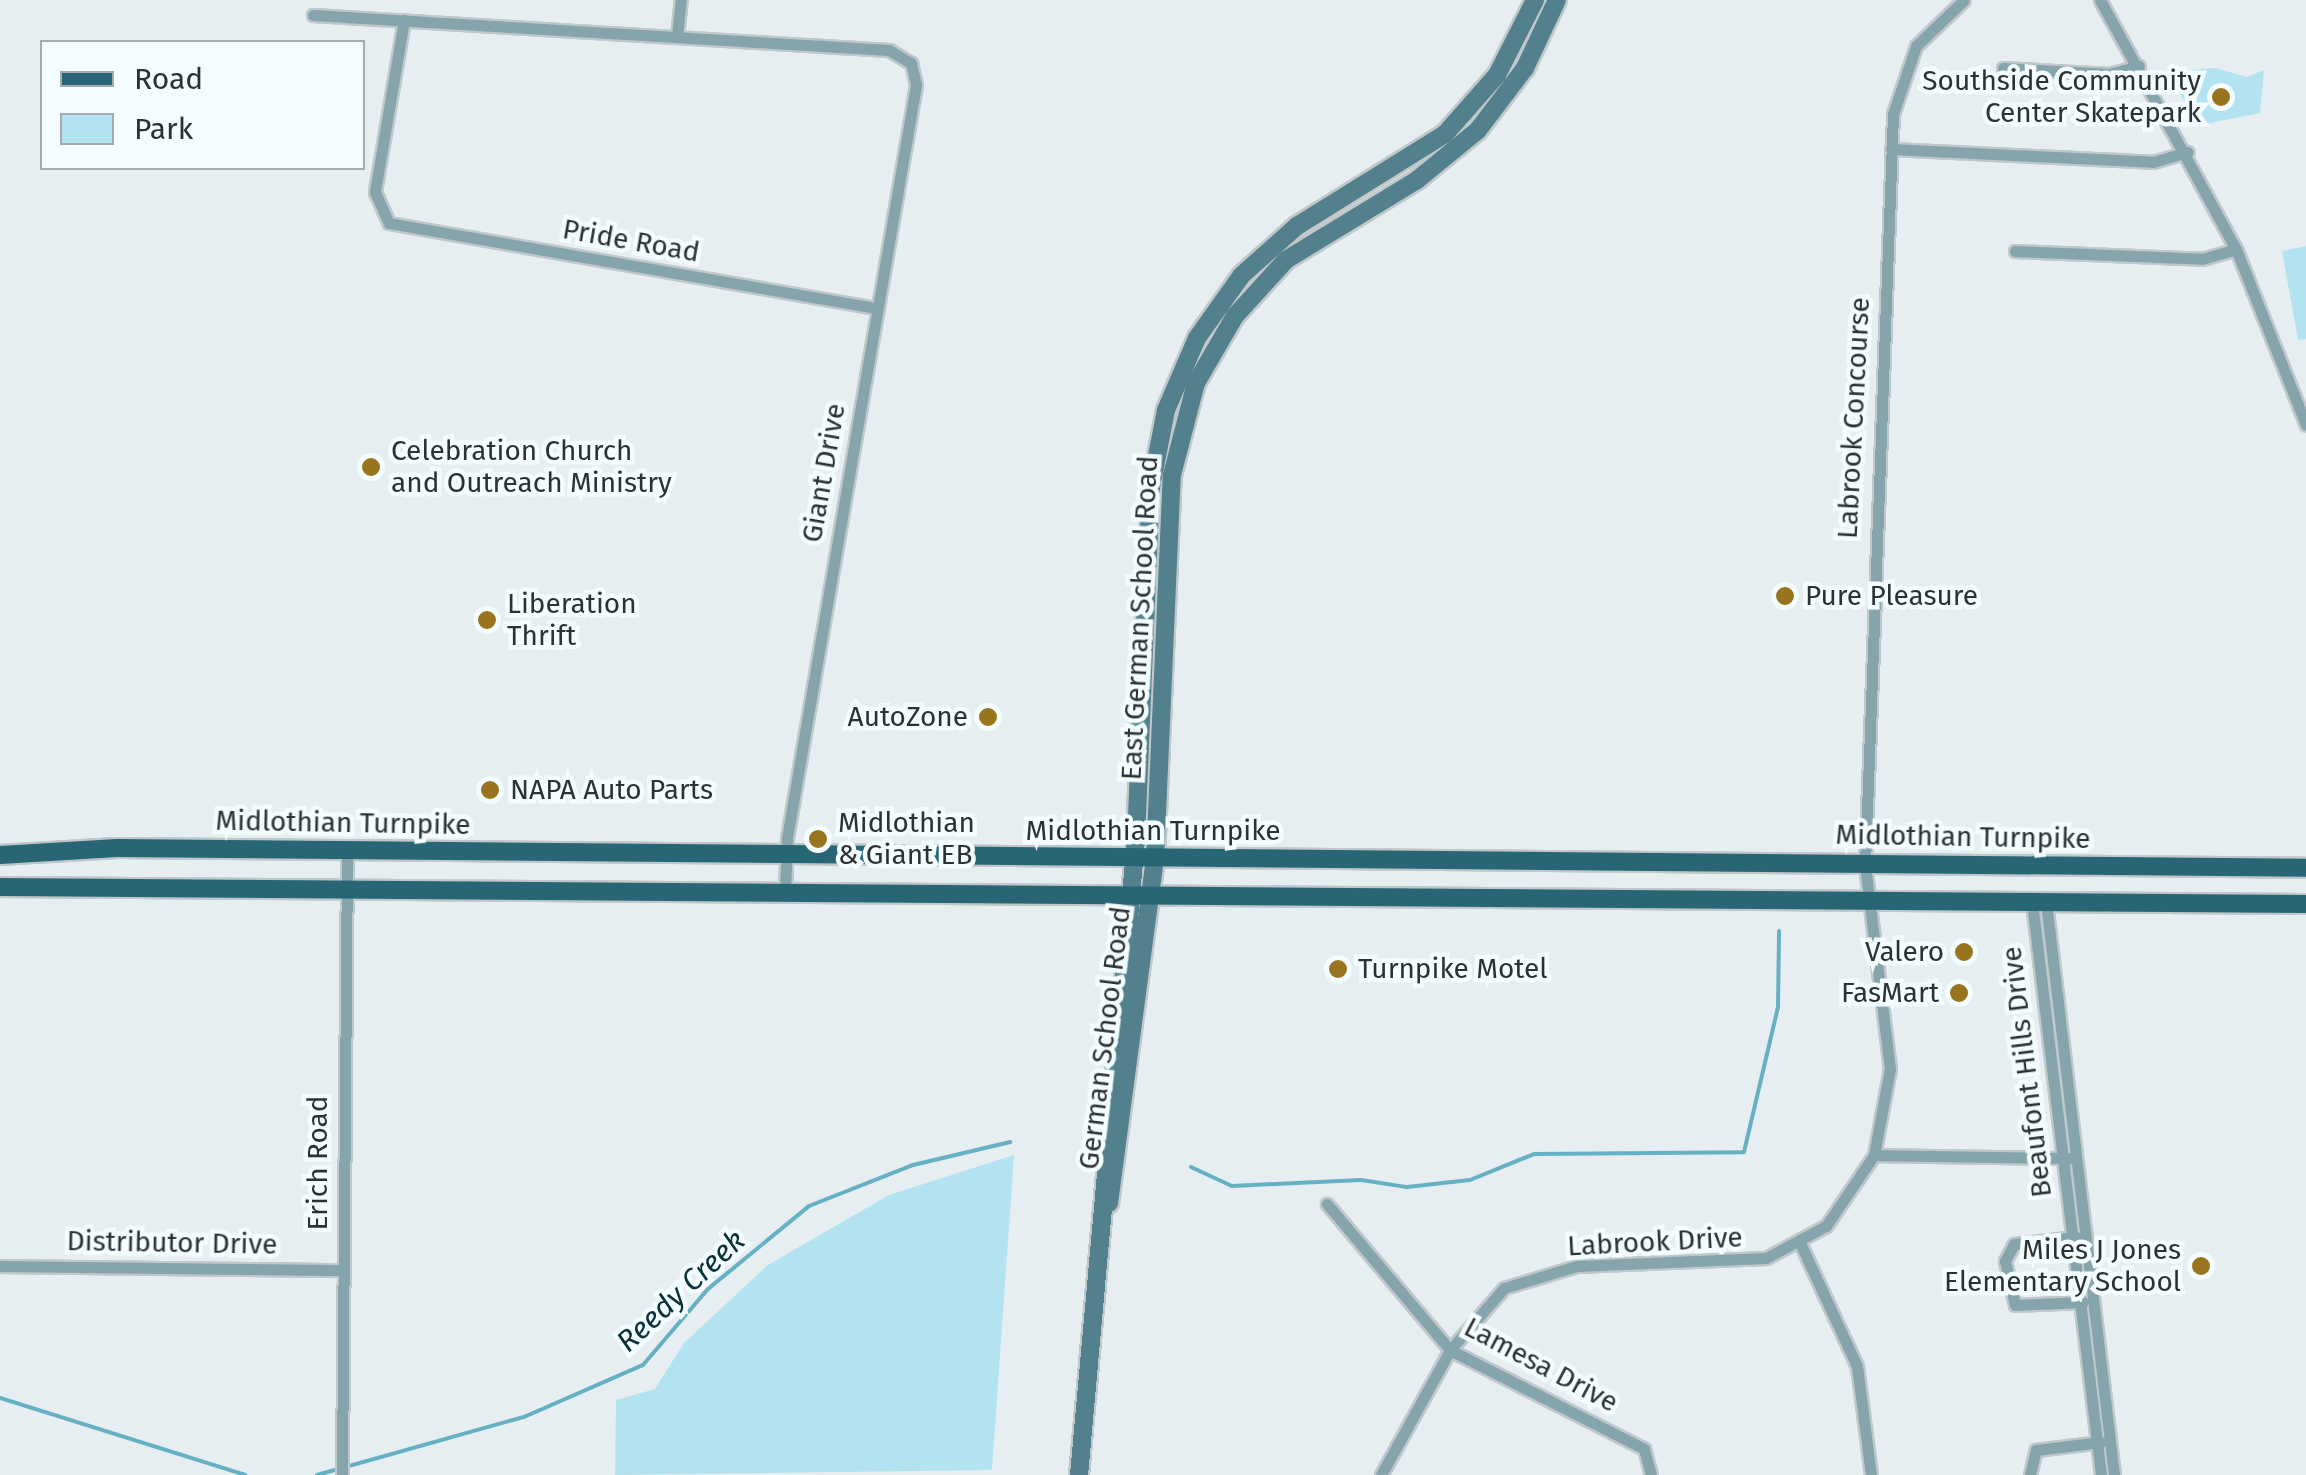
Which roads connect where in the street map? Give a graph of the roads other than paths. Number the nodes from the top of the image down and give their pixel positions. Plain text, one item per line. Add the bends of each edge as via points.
1 (680, 0) edge
2 (1536, 0) edge
3 (1557, 0) edge
4 (1964, 0) edge
5 (2100, 0) edge
6 (313, 15) dead end
7 (404, 20) junction
8 (677, 36) junction
9 (2139, 66) junction
10 (2003, 68) dead end
11 (1891, 149) junction
12 (2188, 152) junction
13 (2236, 249) junction
14 (2015, 251) dead end
15 (877, 308) junction
16 (2306, 425) edge
17 (1159, 533) junction
18 (347, 850) junction
19 (0, 856) edge
20 (786, 856) junction
21 (1134, 858) junction
22 (1155, 859) junction
23 (1865, 864) junction
24 (2306, 868) edge
25 (0, 887) edge
26 (345, 888) junction
27 (785, 892) junction
28 (1131, 895) junction
29 (1152, 896) junction
30 (1870, 900) junction
31 (2039, 902) junction
32 (2306, 904) edge
33 (1874, 1154) junction
34 (2069, 1158) junction
35 (1327, 1204) dead end
36 (1103, 1222) junction
37 (2078, 1237) junction
38 (1802, 1245) junction
39 (0, 1266) edge
40 (343, 1270) junction
41 (2086, 1302) junction
42 (1450, 1350) junction
43 (2096, 1441) junction
44 (2110, 1442) junction
45 (342, 1475) edge
46 (1078, 1475) edge
47 (1381, 1475) edge
48 (1651, 1475) edge
49 (1871, 1475) edge
50 (2030, 1475) edge
51 (2100, 1475) edge
52 (2114, 1475) edge

1 - 8 street
2 - 17 street, East German School Road via 1496,75 1445,134 1297,226 1218,306 1166,410
3 - 17 street, East German School Road via 1525,68 1464,144 1316,236 1234,316 1184,418
4 - 11 street, Labrook Concourse via 1901,75
5 - 9 street
6 - 7 street
7 - 8 street
7 - 15 street, Pride Road via 375,192 381,213 401,228
8 - 15 street, Giant Drive via 889,50 910,63 916,86
9 - 10 street via 2109,74
9 - 12 street
11 - 12 street via 2151,162
11 - 23 street, Labrook Concourse
12 - 13 street
13 - 14 street via 2202,259
13 - 16 street
15 - 20 street, Giant Drive
17 - 21 street, East German School Road
17 - 22 street, East German School Road
18 - 19 main road, Midlothian Turnpike
18 - 20 main road, Midlothian Turnpike
18 - 26 street, Erich Road
20 - 21 main road, Midlothian Turnpike
20 - 27 street, Giant Drive
21 - 22 main road, Midlothian Turnpike
21 - 28 street, German School Road
22 - 23 main road, Midlothian Turnpike
22 - 29 street, German School Road
23 - 24 main road, Midlothian Turnpike
23 - 30 street, Labrook Drive
25 - 26 main road
26 - 27 main road
26 - 40 street, Erich Road
27 - 28 main road
28 - 29 main road
28 - 36 street, German School Road via 1102,1157
29 - 30 main road
29 - 36 street, German School Road via 1121,1162
30 - 31 main road
30 - 33 street, Labrook Drive via 1890,1055
31 - 32 main road
31 - 34 street, Beaufont Hills Drive
33 - 34 street
33 - 38 street, Labrook Drive via 1845,1204
34 - 37 street, Beaufont Hills Drive
35 - 42 street, Lamesa Drive
36 - 46 street, German School Road
37 - 41 street, Beaufont Hills Drive
37 - 41 street via 2014,1244 2005,1262 2015,1305
38 - 42 street, Labrook Drive via 1720,1266 1577,1266 1504,1288
38 - 49 street via 1857,1366
39 - 40 street, Distributor Drive
40 - 45 street, Erich Road
41 - 43 street, Beaufont Hills Drive
41 - 44 street, Beaufont Hills Drive
42 - 47 street, Labrook Drive
42 - 48 street, Lamesa Drive via 1644,1449
43 - 44 street
43 - 50 street via 2036,1450
43 - 51 street, Beaufont Hills Drive
44 - 52 street, Beaufont Hills Drive

